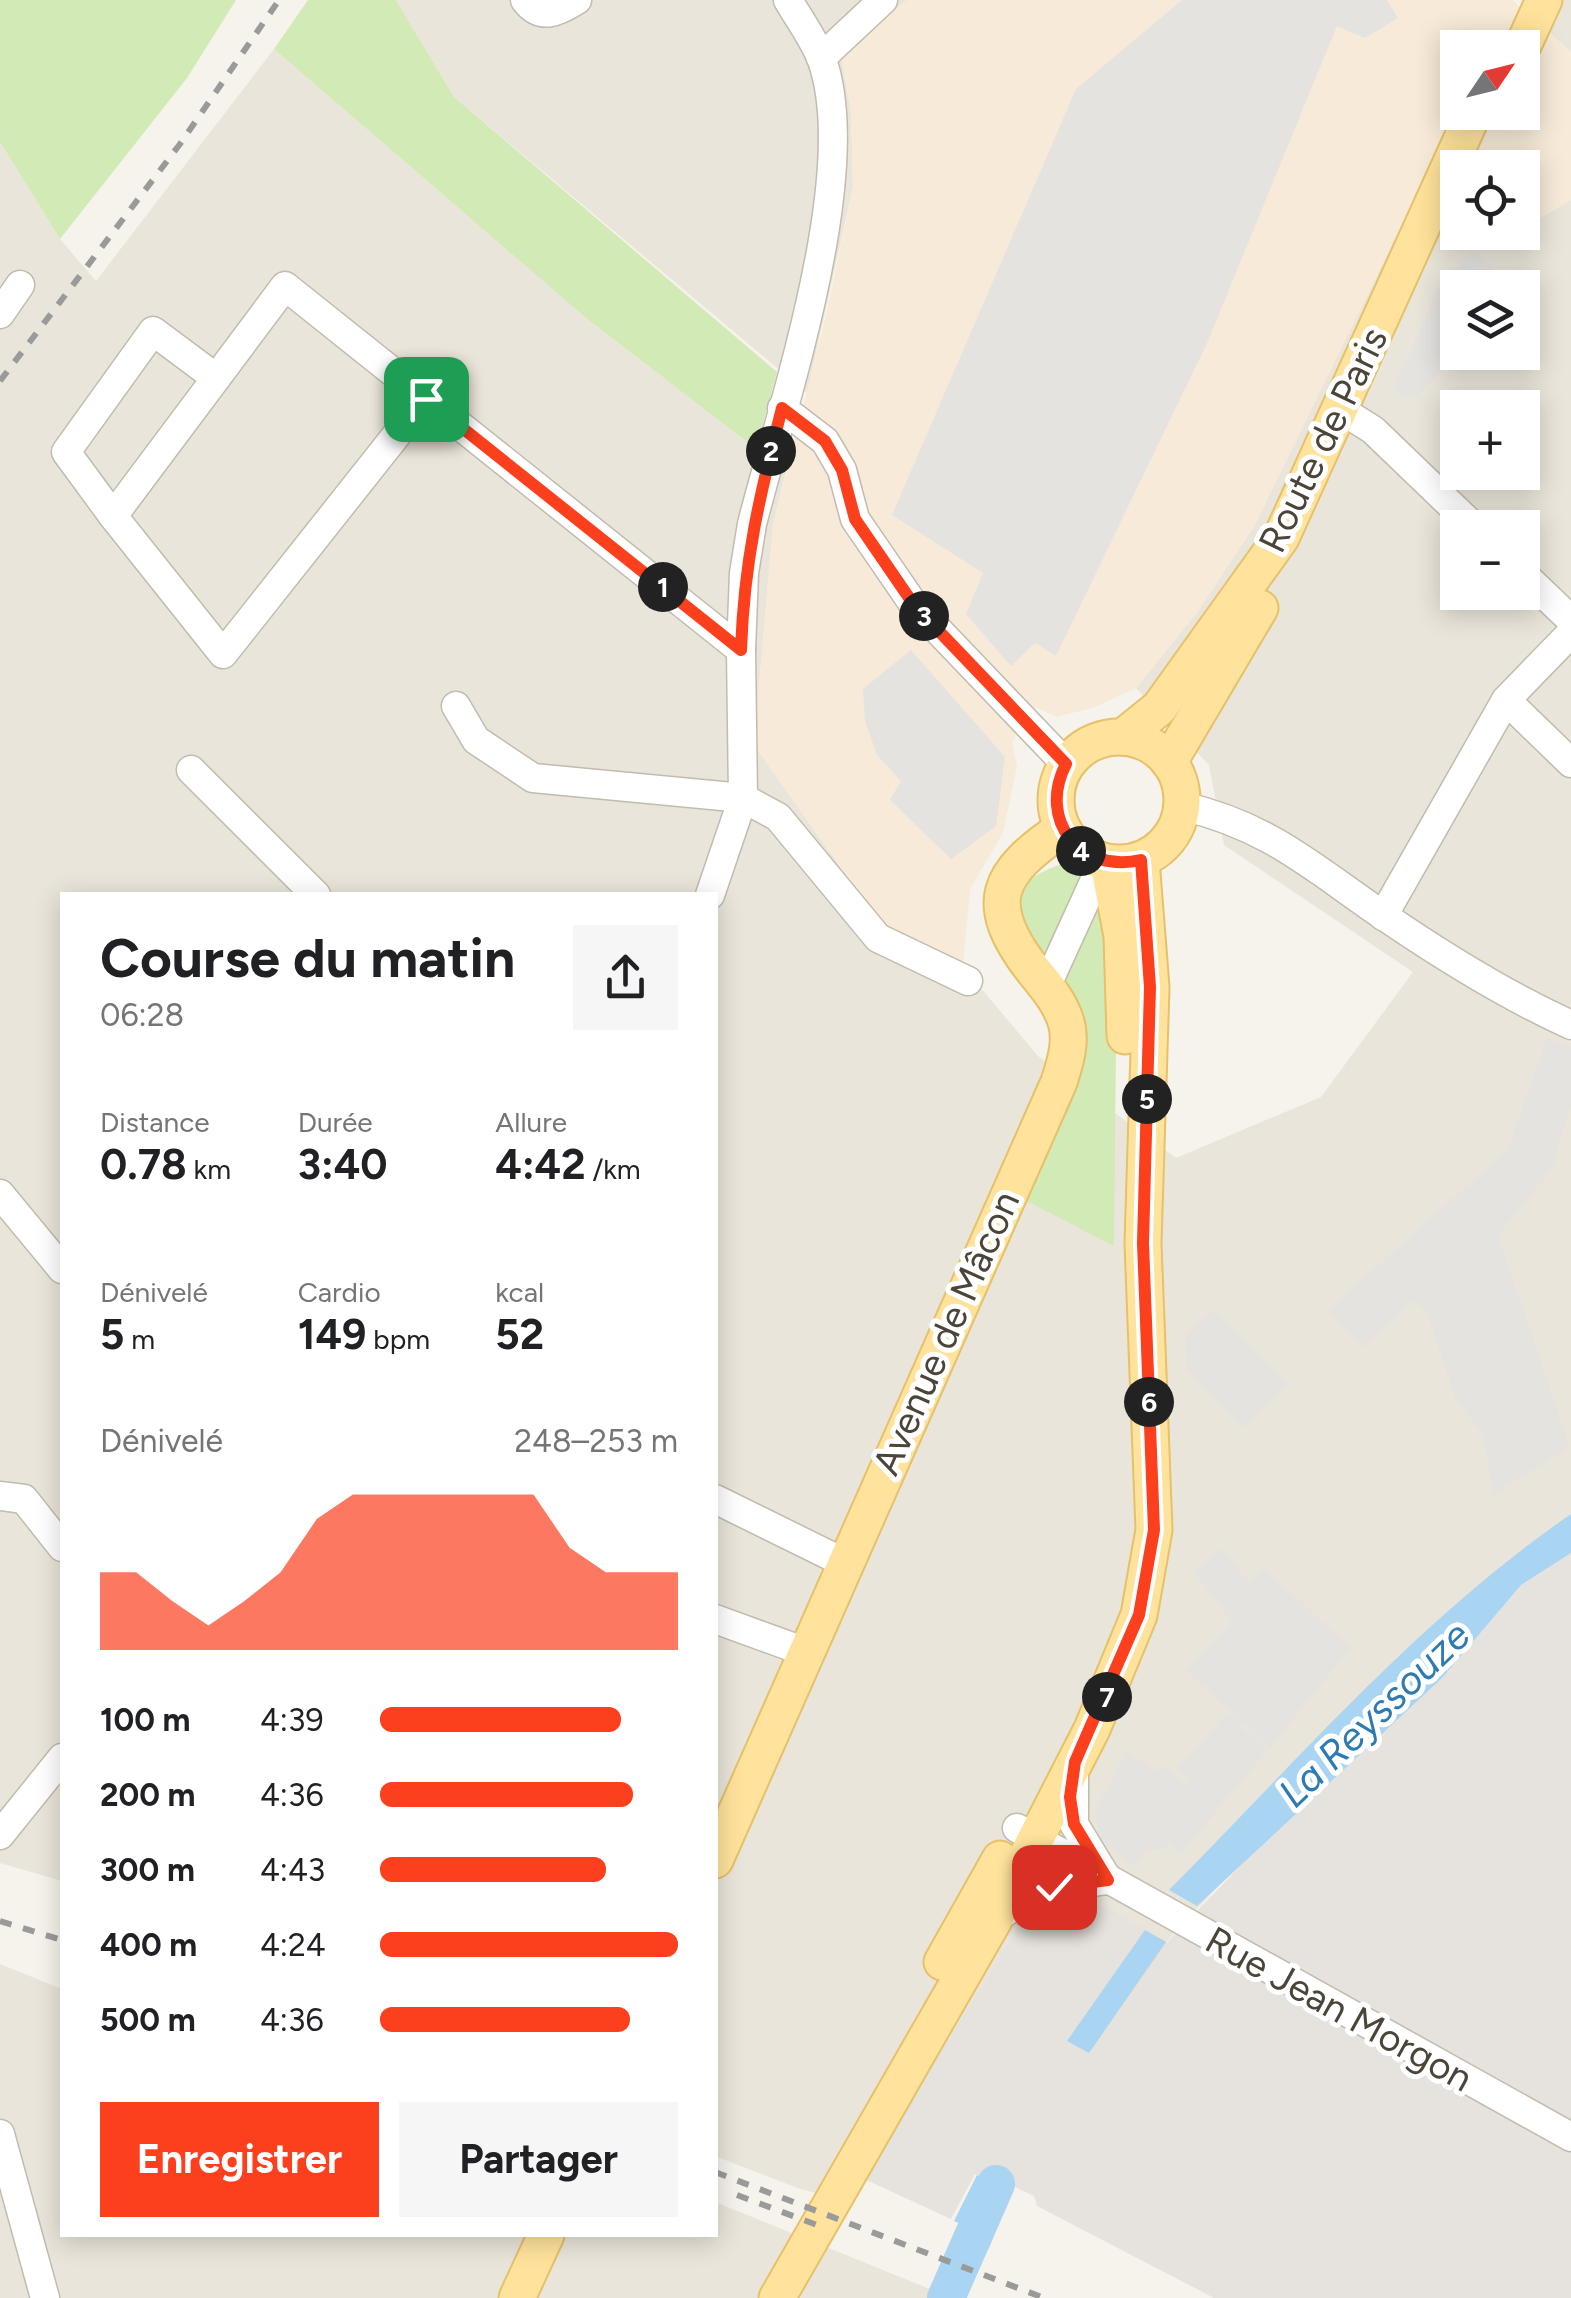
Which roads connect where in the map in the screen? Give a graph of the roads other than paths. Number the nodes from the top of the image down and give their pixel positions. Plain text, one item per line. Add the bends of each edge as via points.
1 (525, 0) edge
2 (577, 0) edge
3 (788, 0) edge
4 (883, 0) edge
5 (1523, 0) edge
6 (1544, 0) edge
7 (1510, 30) edge
8 (1530, 30) edge
9 (821, 58) junction
10 (1466, 130) edge
11 (1440, 228) edge
12 (20, 285) dead end
13 (0, 314) edge
14 (216, 378) junction
15 (426, 399) junction
16 (782, 408) junction
17 (1354, 418) junction
18 (1456, 510) edge
19 (112, 516) junction
20 (1540, 590) edge
21 (1571, 620) edge
22 (1571, 632) edge
23 (741, 650) junction
24 (1506, 700) junction
25 (456, 706) dead end
26 (1123, 737) junction
27 (1169, 762) junction
28 (1571, 763) edge
29 (1066, 764) junction
30 (191, 770) dead end
31 (744, 798) junction
32 (1182, 806) junction
33 (1062, 829) junction
34 (1117, 862) junction
35 (313, 892) edge
36 (711, 892) edge
37 (1382, 916) junction
38 (968, 981) dead end
39 (1046, 987) junction
40 (1571, 1025) edge
41 (0, 1194) edge
42 (60, 1267) edge
43 (0, 1496) edge
44 (718, 1500) edge
45 (60, 1544) edge
46 (845, 1563) junction
47 (718, 1620) edge
48 (806, 1652) junction
49 (60, 1760) edge
50 (1075, 1762) junction
51 (1026, 1833) junction
52 (0, 1835) edge
53 (718, 1853) edge
54 (1108, 1880) junction
55 (994, 1920) junction
56 (0, 2134) edge
57 (1571, 2137) edge
58 (545, 2237) edge
59 (45, 2298) edge
60 (518, 2298) edge
61 (757, 2298) edge
62 (777, 2298) edge

1 - 2 street via 543,14 556,14
3 - 9 street
4 - 9 street
5 - 7 main road
6 - 8 main road
9 - 16 street via 831,112 829,204
10 - 26 main road, Route de Paris via 1280,538 1159,708
11 - 17 main road, Route de Paris
12 - 13 street
14 - 15 street via 285,286
14 - 19 street
14 - 19 street via 153,331 66,452
15 - 19 street via 224,654
15 - 23 street
16 - 23 street via 752,524
16 - 29 street via 825,441 842,470 855,519 914,605
17 - 18 street
17 - 27 main road, Route de Paris via 1300,545
20 - 21 street
22 - 24 street
23 - 31 street
24 - 28 street
24 - 37 street
25 - 31 street via 476,740 533,778
26 - 27 main road via 1157,749
26 - 29 main road via 1091,743
27 - 32 main road
29 - 33 main road via 1055,796
30 - 35 street
31 - 36 street
31 - 38 street via 778,817 878,938
32 - 34 main road via 1169,839
32 - 37 street via 1260,830
33 - 34 main road via 1086,855
33 - 39 main road, Avenue de Mâcon via 1011,868 1002,889 1000,912 1011,940
34 - 39 street
34 - 50 main road via 1150,968 1143,1243 1154,1530 1139,1615
34 - 51 main road via 1126,992 1120,1230 1134,1510 1127,1570 1102,1654
37 - 40 street via 1507,995
39 - 46 main road, Avenue de Mâcon via 1067,1025 1058,1082
41 - 42 street
43 - 45 street via 24,1499
44 - 46 street
46 - 48 main road, Avenue de Mâcon
47 - 48 street
48 - 53 main road, Avenue de Mâcon
49 - 52 street
50 - 51 main road
50 - 54 street, Rue Jean Morgon via 1074,1824
51 - 54 street, Rue Jean Morgon
51 - 55 main road
51 - 61 main road
54 - 55 street via 1054,1887
54 - 57 street, Rue Jean Morgon
55 - 62 main road
56 - 59 street
58 - 60 main road

